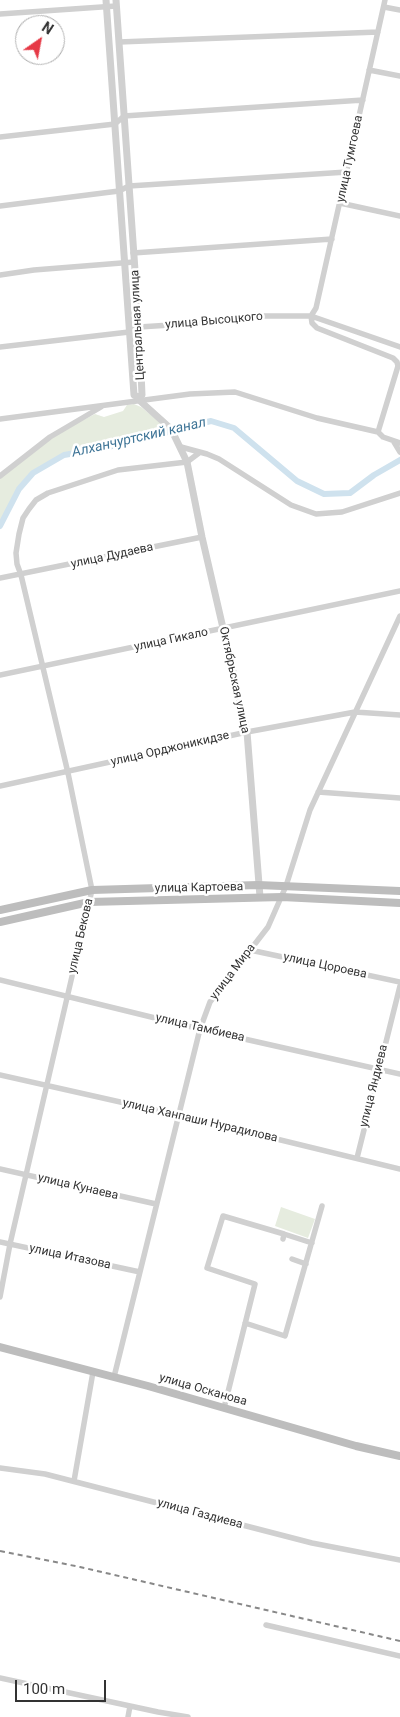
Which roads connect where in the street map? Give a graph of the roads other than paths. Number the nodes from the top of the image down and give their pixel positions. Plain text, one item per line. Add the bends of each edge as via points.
1 (106, 3) edge
2 (116, 3) edge
3 (385, 3) edge
4 (400, 10) edge
5 (0, 14) edge
6 (378, 32) junction
7 (119, 42) junction
8 (369, 70) junction
9 (400, 76) edge
10 (363, 100) junction
11 (124, 116) junction
12 (115, 124) junction
13 (0, 137) edge
14 (347, 172) junction
15 (129, 186) junction
16 (119, 191) junction
17 (340, 203) junction
18 (0, 206) edge
19 (400, 216) edge
20 (332, 239) junction
21 (133, 253) junction
22 (124, 262) junction
23 (134, 262) junction
24 (0, 275) edge
25 (311, 316) junction
26 (139, 327) junction
27 (129, 332) junction
28 (400, 346) edge
29 (0, 347) edge
30 (138, 398) junction
31 (103, 406) junction
32 (0, 419) edge
33 (169, 426) dead end
34 (378, 432) junction
35 (174, 435) dead end
36 (397, 442) edge
37 (181, 447) junction
38 (400, 452) edge
39 (199, 453) junction
40 (187, 462) junction
41 (0, 476) edge
42 (400, 493) edge
43 (202, 537) junction
44 (21, 574) junction
45 (0, 578) edge
46 (400, 591) edge
47 (400, 616) edge
48 (398, 624) edge
49 (223, 629) junction
50 (44, 667) junction
51 (0, 675) edge
52 (355, 712) junction
53 (400, 715) edge
54 (247, 732) junction
55 (68, 772) junction
56 (0, 786) edge
57 (318, 792) junction
58 (400, 798) edge
59 (258, 885) junction
60 (286, 886) junction
61 (92, 890) junction
62 (400, 891) edge
63 (260, 897) junction
64 (282, 897) junction
65 (89, 902) junction
66 (400, 904) edge
67 (0, 910) edge
68 (0, 922) edge
69 (250, 950) junction
70 (0, 980) edge
71 (400, 984) edge
72 (66, 996) junction
73 (200, 1029) junction
74 (378, 1069) junction
75 (400, 1074) edge
76 (0, 1075) edge
77 (46, 1086) junction
78 (178, 1115) junction
79 (357, 1158) junction
80 (0, 1168) edge
81 (400, 1169) edge
82 (26, 1175) junction
83 (156, 1204) junction
84 (322, 1206) dead end
85 (0, 1242) edge
86 (312, 1243) junction
87 (10, 1244) junction
88 (292, 1259) dead end
89 (306, 1264) junction
90 (140, 1272) junction
91 (0, 1297) edge
92 (245, 1323) junction
93 (0, 1347) edge
94 (93, 1372) junction
95 (114, 1377) junction
96 (224, 1408) junction
97 (400, 1456) edge
98 (0, 1468) edge
99 (74, 1481) junction
100 (400, 1560) edge
101 (266, 1625) dead end
102 (400, 1656) edge
103 (0, 1678) edge
104 (130, 1706) junction
105 (128, 1717) edge
106 (188, 1717) edge

1 - 2 street
1 - 5 street
1 - 12 street, Центральная улица
2 - 7 street, Центральная улица
3 - 4 street
3 - 6 street, улица Тумгоева
6 - 7 street
6 - 8 street, улица Тумгоева
7 - 11 street, Центральная улица
8 - 9 street
8 - 10 street, улица Тумгоева
10 - 11 street
10 - 14 street, улица Тумгоева
11 - 12 street
11 - 15 street, Центральная улица
12 - 13 street
12 - 16 street, Центральная улица
14 - 15 street
14 - 17 street, улица Тумгоева
15 - 16 street
15 - 21 street, Центральная улица
16 - 18 street
16 - 22 street, Центральная улица
17 - 19 street
17 - 20 street, улица Тумгоева
20 - 21 street
20 - 25 street, улица Тумгоева via 316,308
21 - 23 street, Центральная улица
22 - 23 street
22 - 24 street
22 - 27 street, Центральная улица
23 - 26 street, Центральная улица
25 - 26 street, улица Высоцкого via 246,316 218,322
25 - 28 street, улица Высоцкого
25 - 34 street via 317,328 397,362
26 - 27 street, улица Высоцкого
26 - 30 street, Центральная улица via 142,395
27 - 29 street, улица Высоцкого
27 - 30 street, Центральная улица via 134,395
30 - 31 street
30 - 33 street
30 - 34 street via 235,392 317,418
31 - 32 street
31 - 41 street via 50,437
34 - 36 street
35 - 37 street, Октябрьская улица
36 - 38 street
37 - 39 street
37 - 40 street, Октябрьская улица
39 - 40 street
39 - 42 street via 219,459 291,505 316,514 342,512
40 - 43 street, Октябрьская улица
40 - 44 street, улица Бекова via 118,470 36,500 23,518 19,534 16,553
43 - 44 street, улица Дудаева
43 - 49 street, Октябрьская улица
44 - 45 street, улица Дудаева
44 - 50 street, улица Бекова
46 - 49 street, улица Гикало
47 - 48 street, улица Мира
48 - 52 street, улица Мира
49 - 50 street, улица Гикало
49 - 54 street, Октябрьская улица
50 - 51 street, улица Гикало
50 - 55 street, улица Бекова
52 - 53 street, улица Орджоникидзе
52 - 54 street, улица Орджоникидзе
52 - 57 street, улица Мира
54 - 55 street, улица Орджоникидзе
54 - 59 street, Октябрьская улица
55 - 56 street, улица Орджоникидзе
55 - 61 street, улица Бекова
57 - 58 street
57 - 60 street, улица Мира
59 - 60 main road, улица Картоева
59 - 61 main road, улица Картоева
59 - 63 street, Октябрьская улица
60 - 62 main road, улица Картоева
60 - 64 street, улица Мира
61 - 65 street, улица Бекова
61 - 67 main road, улица Картоева
63 - 64 main road, улица Картоева
63 - 65 main road, улица Картоева
64 - 66 main road, улица Картоева
64 - 69 street, улица Мира via 268,927
65 - 68 main road, улица Картоева
65 - 72 street, улица Бекова
69 - 71 street, улица Цороева
69 - 73 street, улица Мира via 210,1002
70 - 72 street, улица Тамбиева
71 - 74 street, улица Яндиева
72 - 73 street, улица Тамбиева
72 - 77 street, улица Бекова
73 - 74 street, улица Тамбиева
73 - 78 street, улица Мира
74 - 75 street, улица Тамбиева
74 - 79 street, улица Яндиева
76 - 77 street, улица Ханпаши Нурадилова
77 - 78 street, улица Ханпаши Нурадилова
77 - 82 street, улица Бекова
78 - 79 street, улица Ханпаши Нурадилова
78 - 83 street, улица Мира
79 - 81 street, улица Ханпаши Нурадилова
80 - 82 street, улица Кунаева
82 - 83 street, улица Кунаева
82 - 87 street, улица Бекова
83 - 90 street, улица Мира
84 - 86 street
85 - 87 street, улица Итазова
86 - 89 street
86 - 92 street via 223,1216 207,1268 255,1284
87 - 90 street, улица Итазова
87 - 91 street, улица Бекова
88 - 89 street
89 - 92 street via 285,1336
90 - 95 street, улица Мира
92 - 96 street
93 - 94 main road, улица Осканова
94 - 95 main road, улица Осканова
94 - 99 street
95 - 96 main road, улица Осканова
96 - 97 main road, улица Осканова
98 - 99 street, улица Газдиева
99 - 100 street, улица Газдиева via 312,1544
101 - 102 street
103 - 104 street
104 - 105 street
104 - 106 street

